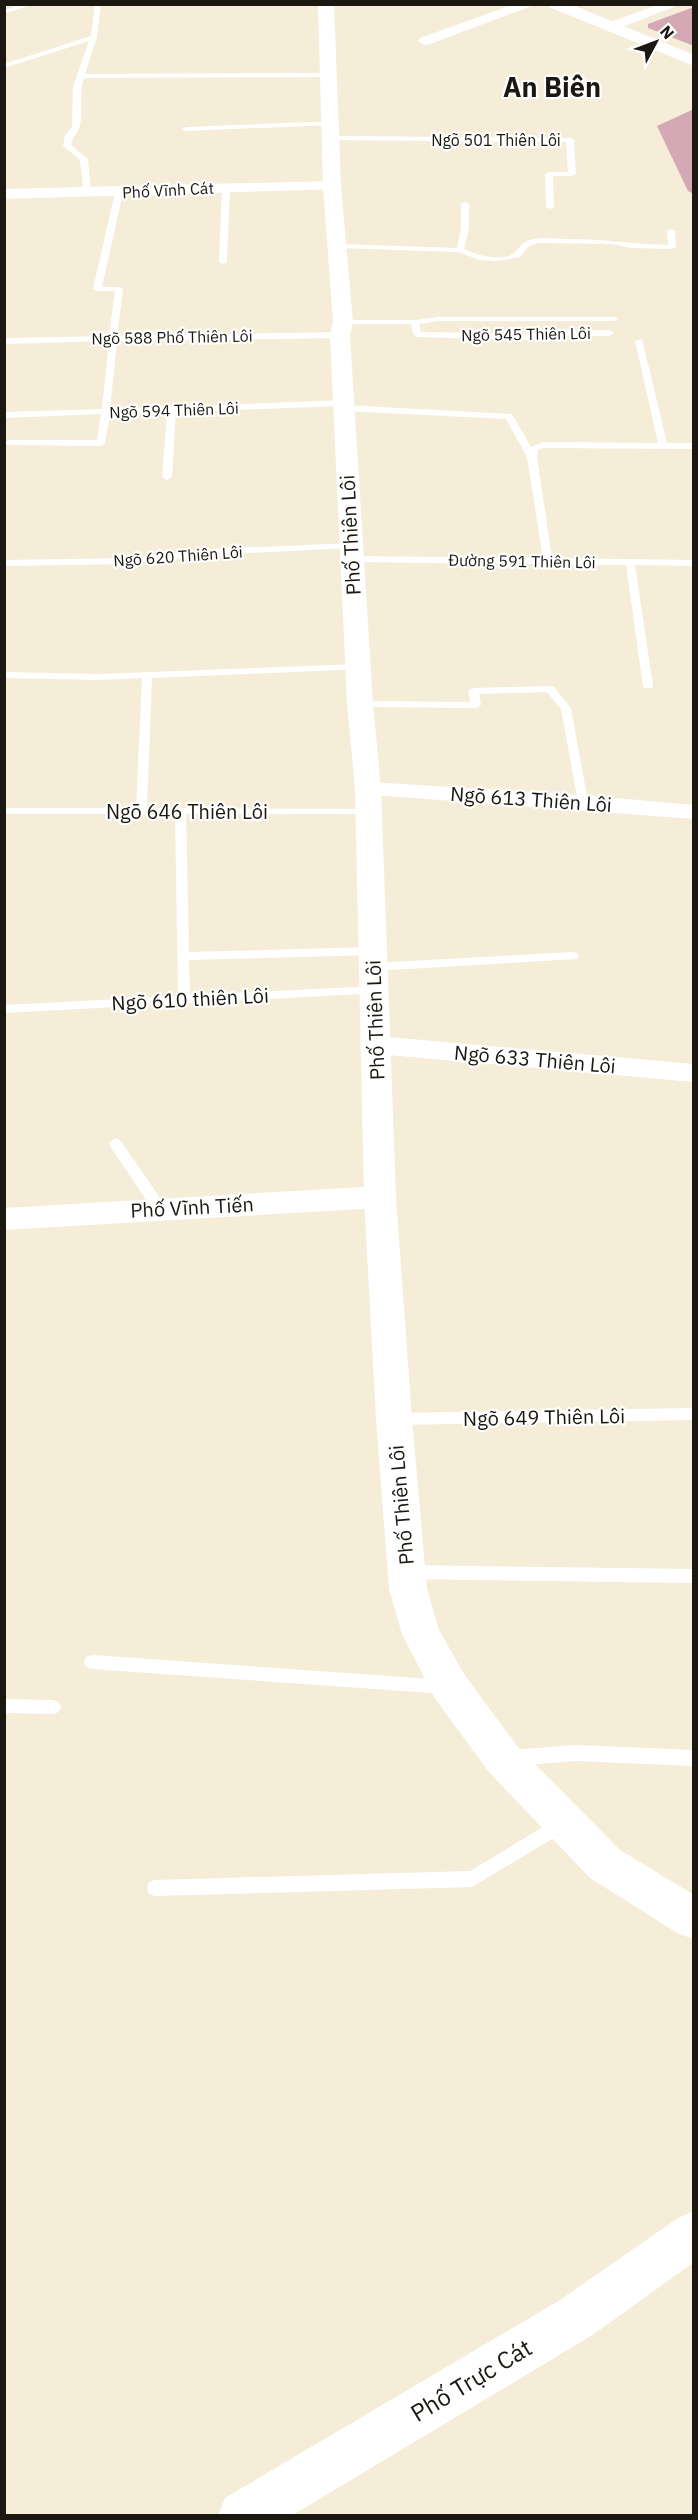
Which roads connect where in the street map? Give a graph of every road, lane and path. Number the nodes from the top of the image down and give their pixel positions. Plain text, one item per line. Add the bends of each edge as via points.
1 (30, 4) edge
2 (98, 4) edge
3 (326, 4) edge
4 (530, 4) edge
5 (555, 4) edge
6 (674, 4) edge
7 (4, 12) edge
8 (610, 27) junction
9 (94, 38) junction
10 (425, 41) dead end
11 (693, 61) edge
12 (4, 66) edge
13 (329, 75) junction
14 (81, 76) junction
15 (186, 129) dead end
16 (332, 131) junction
17 (332, 186) junction
18 (226, 188) junction
19 (119, 192) junction
20 (87, 193) junction
21 (4, 194) edge
22 (465, 204) dead end
23 (550, 207) dead end
24 (671, 231) dead end
25 (337, 246) junction
26 (460, 250) junction
27 (223, 262) dead end
28 (615, 319) dead end
29 (415, 322) junction
30 (342, 329) junction
31 (610, 333) dead end
32 (531, 337) junction
33 (111, 339) junction
34 (4, 341) edge
35 (576, 341) dead end
36 (639, 341) dead end
37 (344, 406) junction
38 (172, 410) junction
39 (106, 412) junction
40 (4, 415) edge
41 (9, 443) dead end
42 (693, 446) edge
43 (663, 447) junction
44 (532, 457) junction
45 (167, 477) dead end
46 (351, 553) junction
47 (548, 562) junction
48 (630, 562) junction
49 (4, 563) edge
50 (693, 563) edge
51 (358, 667) junction
52 (147, 674) junction
53 (4, 675) edge
54 (648, 686) dead end
55 (360, 704) junction
56 (368, 800) junction
57 (583, 802) junction
58 (4, 811) edge
59 (141, 811) junction
60 (180, 811) junction
61 (693, 812) edge
62 (182, 956) junction
63 (573, 956) dead end
64 (374, 969) junction
65 (184, 999) junction
66 (4, 1009) edge
67 (377, 1045) junction
68 (693, 1073) edge
69 (115, 1143) dead end
70 (380, 1197) junction
71 (160, 1209) junction
72 (4, 1219) edge
73 (693, 1414) edge
74 (394, 1419) junction
75 (407, 1572) junction
76 (693, 1576) edge
77 (92, 1662) dead end
78 (450, 1687) junction
79 (4, 1706) edge
80 (53, 1707) dead end
81 (693, 1758) edge
82 (503, 1759) junction
83 (564, 1822) junction
84 (154, 1888) dead end
85 (693, 1919) edge
86 (693, 2234) edge
87 (243, 2516) edge

1 - 7 lane
2 - 9 lane
3 - 13 main road, Phố Thiên Lôi
4 - 10 street
5 - 8 main road
6 - 8 street
8 - 11 main road
9 - 12 lane
9 - 14 lane
13 - 14 lane
13 - 16 main road, Phố Thiên Lôi
14 - 20 lane via 76,127 67,146 84,159
15 - 16 lane
16 - 17 main road, Phố Thiên Lôi
16 - 23 lane, Ngõ 501 Thiên Lôi via 570,140 572,174 549,174
17 - 18 street, Phố Vĩnh Cát
17 - 25 main road, Phố Thiên Lôi
18 - 19 street, Phố Vĩnh Cát
18 - 27 lane
19 - 20 street, Phố Vĩnh Cát
19 - 33 lane via 98,288 119,289
20 - 21 street, Phố Vĩnh Cát
22 - 26 lane
24 - 26 lane via 672,247 537,241 528,242 517,255 507,258 473,256
25 - 26 lane
25 - 30 main road, Phố Thiên Lôi
28 - 29 lane, Ngõ 545 Thiên Lôi
29 - 30 lane, Ngõ 545 Thiên Lôi
29 - 32 lane, Ngõ 545 Thiên Lôi via 417,334
30 - 33 lane, Ngõ 588 Phố Thiên Lôi
30 - 37 main road, Phố Thiên Lôi
31 - 32 lane, Ngõ 545 Thiên Lôi
32 - 35 lane
33 - 34 lane, Ngõ 588 Phố Thiên Lôi
33 - 39 lane
36 - 43 lane
37 - 38 lane, Ngõ 594 Thiên Lôi
37 - 44 lane, Ngõ 594 Thiên Lôi via 509,416
37 - 46 main road, Phố Thiên Lôi
38 - 39 lane, Ngõ 594 Thiên Lôi
38 - 45 lane
39 - 40 lane, Ngõ 594 Thiên Lôi
39 - 41 lane via 101,442
42 - 43 lane
43 - 44 lane via 543,445 534,449
44 - 47 lane
46 - 47 lane, Đường 591 Thiên Lôi
46 - 49 lane, Ngõ 620 Thiên Lôi via 210,552 128,561
46 - 51 main road, Phố Thiên Lôi
47 - 48 lane, Đường 591 Thiên Lôi
48 - 50 lane, Đường 591 Thiên Lôi
48 - 54 lane
51 - 52 lane
51 - 55 main road, Phố Thiên Lôi
52 - 53 lane
52 - 59 lane
55 - 56 main road, Phố Thiên Lôi
55 - 57 lane via 476,705 473,691 550,689 566,708
56 - 57 street, Ngõ 613 Thiên Lôi
56 - 60 lane, Ngõ 646 Thiên Lôi
56 - 64 main road, Phố Thiên Lôi
57 - 61 street, Ngõ 613 Thiên Lôi
58 - 59 lane, Ngõ 646 Thiên Lôi
59 - 60 lane, Ngõ 646 Thiên Lôi
60 - 62 lane
62 - 64 lane
62 - 65 lane
63 - 64 lane
64 - 65 lane, Ngõ 610 thiên Lôi
64 - 67 main road, Phố Thiên Lôi
65 - 66 lane, Ngõ 610 thiên Lôi
67 - 68 street, Ngõ 633 Thiên Lôi
67 - 70 main road, Phố Thiên Lôi
69 - 71 lane
70 - 71 street, Phố Vĩnh Tiến
70 - 74 main road, Phố Thiên Lôi
71 - 72 street, Phố Vĩnh Tiến
73 - 74 lane, Ngõ 649 Thiên Lôi
74 - 75 main road, Phố Thiên Lôi
75 - 76 lane
75 - 78 main road, Phố Thiên Lôi via 421,1634
77 - 78 lane
78 - 82 main road, Phố Thiên Lôi
79 - 80 lane
81 - 82 lane via 574,1753
82 - 83 main road, Phố Thiên Lôi
83 - 84 lane via 472,1879
83 - 85 main road, Phố Thiên Lôi via 605,1864
86 - 87 main road, Phố Trực Cát via 577,2317

